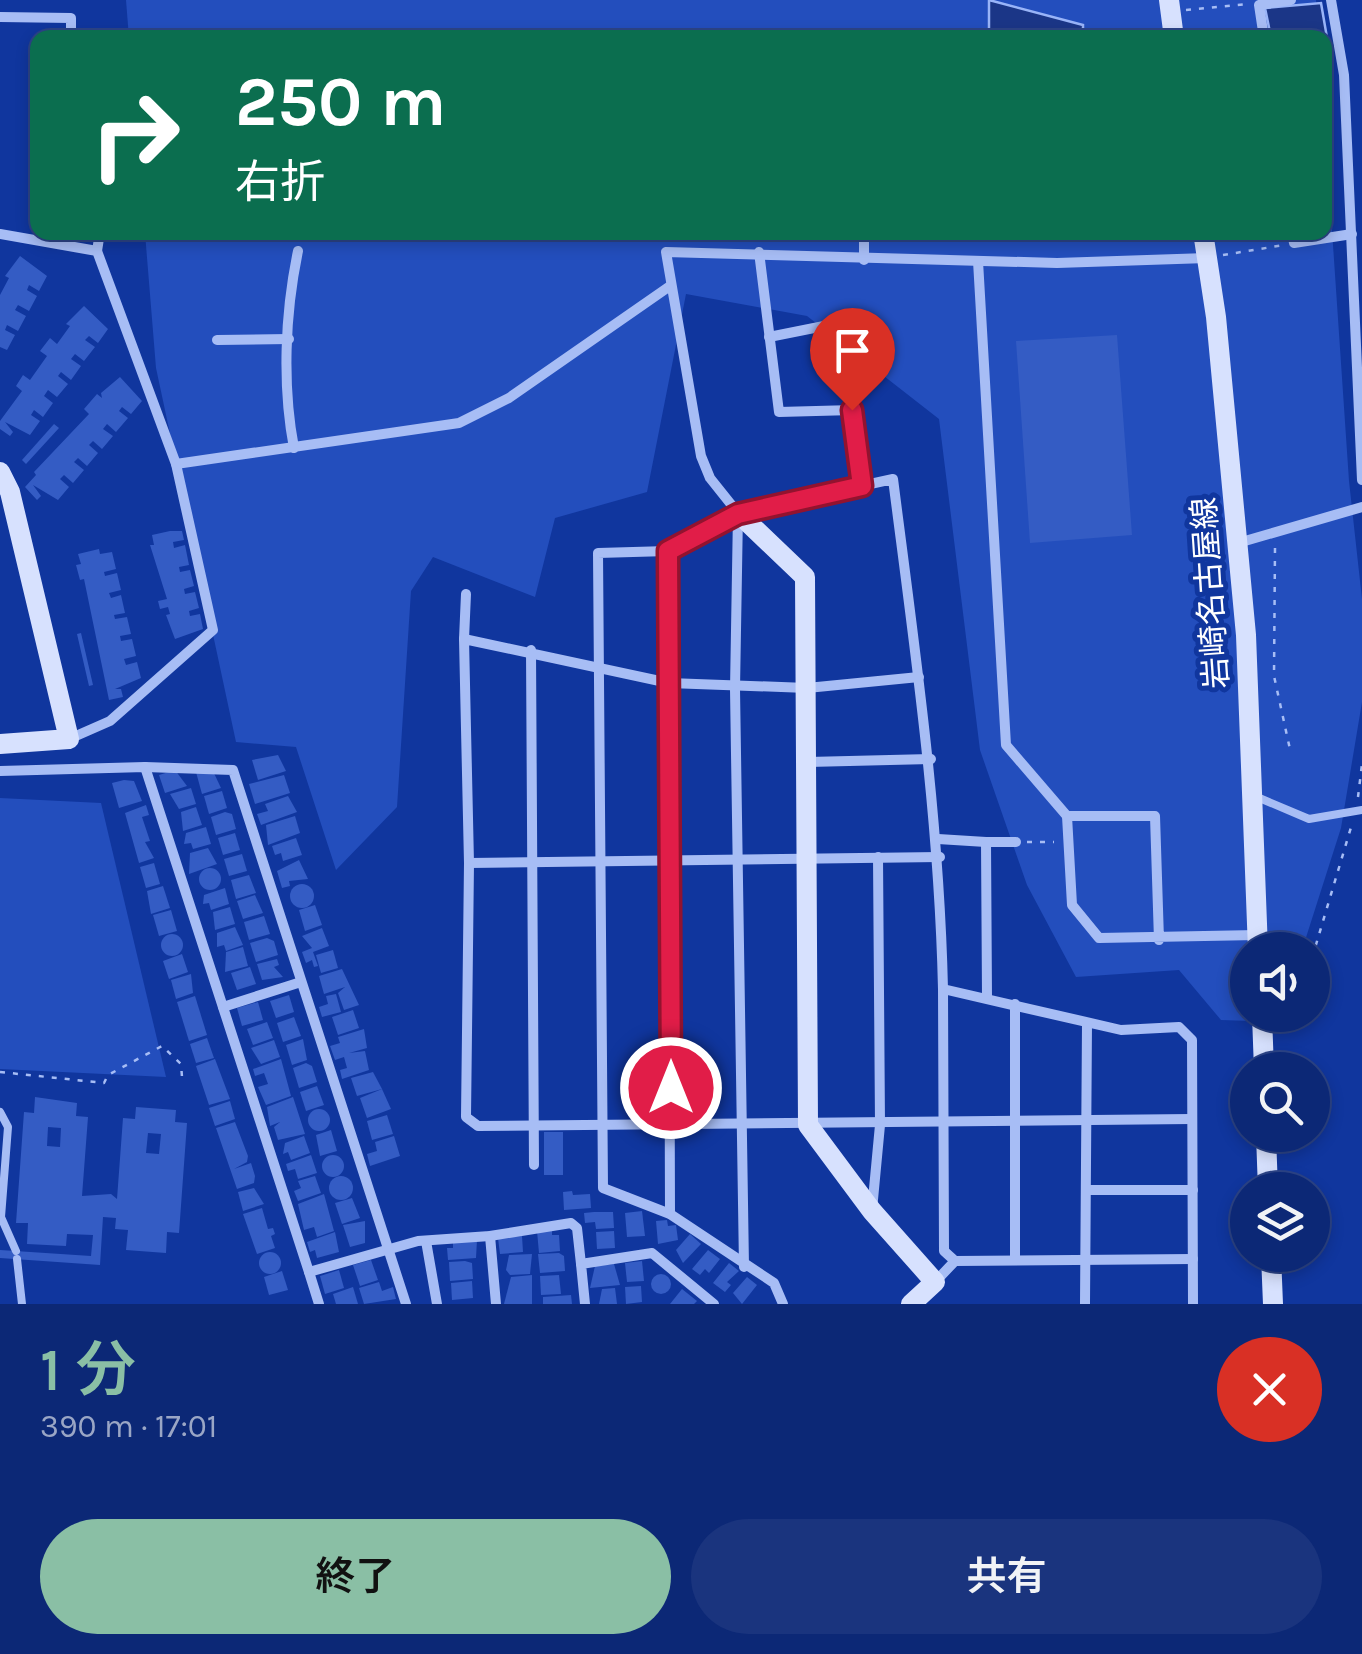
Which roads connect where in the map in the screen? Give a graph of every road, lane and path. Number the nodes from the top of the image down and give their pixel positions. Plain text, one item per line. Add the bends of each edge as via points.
1 (1291, 0) edge
2 (1331, 0) edge
3 (1170, 4) edge
4 (1259, 5) junction
5 (0, 18) edge
6 (71, 30) edge
7 (1173, 30) edge
8 (1263, 30) edge
9 (0, 234) edge
10 (1352, 234) junction
11 (1332, 235) edge
12 (30, 239) edge
13 (34, 240) edge
14 (99, 240) edge
15 (864, 240) edge
16 (1204, 240) edge
17 (1284, 240) edge
18 (298, 250) dead end
19 (97, 251) junction
20 (759, 252) junction
21 (1207, 258) junction
22 (864, 260) junction
23 (978, 261) junction
24 (670, 286) junction
25 (769, 337) junction
26 (289, 339) junction
27 (217, 340) dead end
28 (852, 410) junction
29 (294, 448) junction
30 (176, 464) junction
31 (0, 472) edge
32 (1362, 480) edge
33 (862, 486) junction
34 (1362, 507) edge
35 (738, 514) junction
36 (1276, 531) junction
37 (1238, 543) junction
38 (668, 551) junction
39 (466, 594) dead end
40 (464, 638) junction
41 (530, 650) junction
42 (598, 671) junction
43 (918, 677) junction
44 (669, 684) junction
45 (735, 688) junction
46 (807, 688) junction
47 (69, 738) junction
48 (0, 744) edge
49 (1291, 754) dead end
50 (931, 760) junction
51 (808, 762) junction
52 (1362, 764) edge
53 (146, 766) junction
54 (0, 771) edge
55 (1253, 796) junction
56 (1359, 810) edge
57 (1067, 816) junction
58 (938, 840) junction
59 (986, 842) junction
60 (1016, 842) joint
61 (1066, 843) junction
62 (878, 857) junction
63 (940, 857) junction
64 (671, 860) junction
65 (739, 860) junction
66 (808, 860) junction
67 (536, 861) junction
68 (604, 862) junction
69 (469, 863) junction
70 (1258, 932) edge
71 (1320, 932) edge
72 (1159, 940) junction
73 (1230, 942) edge
74 (302, 982) junction
75 (943, 989) junction
76 (987, 998) junction
77 (1015, 1004) junction
78 (222, 1007) junction
79 (1086, 1023) junction
80 (0, 1072) edge
81 (182, 1077) dead end
82 (0, 1112) edge
83 (1192, 1119) junction
84 (1086, 1121) junction
85 (945, 1122) junction
86 (1014, 1122) junction
87 (740, 1123) junction
88 (880, 1124) junction
89 (534, 1125) junction
90 (808, 1125) junction
91 (671, 1126) junction
92 (604, 1128) junction
93 (534, 1166) dead end
94 (1086, 1190) junction
95 (1192, 1190) junction
96 (872, 1211) junction
97 (670, 1214) junction
98 (490, 1236) junction
99 (426, 1241) junction
100 (389, 1249) junction
101 (1193, 1258) junction
102 (956, 1260) junction
103 (1015, 1260) junction
104 (1085, 1260) junction
105 (581, 1264) junction
106 (744, 1267) junction
107 (308, 1272) junction
108 (1272, 1272) edge
109 (935, 1282) junction
110 (22, 1304) edge
111 (319, 1304) edge
112 (406, 1304) edge
113 (436, 1304) edge
114 (496, 1304) edge
115 (586, 1304) edge
116 (714, 1304) edge
117 (782, 1304) edge
118 (911, 1304) edge
119 (1085, 1304) edge
120 (1193, 1304) edge
121 (1273, 1304) edge

1 - 4 street
2 - 10 street via 1344,75
3 - 4 path
3 - 7 street
4 - 8 street
5 - 6 street via 71,18
9 - 12 street
10 - 11 street
10 - 32 street
13 - 19 street
14 - 19 street
15 - 22 street
16 - 21 street, 岩崎名古屋線
17 - 21 path
18 - 26 street
19 - 30 street
20 - 22 street
20 - 24 street via 666,252
20 - 25 street
21 - 23 street
21 - 37 street, 岩崎名古屋線
22 - 23 street
23 - 57 street via 1006,745
24 - 29 street via 509,398 459,423
24 - 35 street via 701,456
25 - 28 street via 779,412
25 - 28 street via 849,321
26 - 27 street
26 - 29 street
28 - 33 street
29 - 30 street
30 - 47 street via 213,630 110,721
31 - 47 street
33 - 35 street
33 - 43 street via 893,480
34 - 36 street
35 - 38 street
35 - 45 street
35 - 46 street via 805,577
36 - 37 street
36 - 49 path via 1274,676
37 - 55 street, 岩崎名古屋線
38 - 42 street via 598,554
38 - 44 street
39 - 40 street
40 - 41 street
40 - 69 street
41 - 42 street
41 - 67 street
42 - 44 street
42 - 68 street
43 - 46 street
43 - 50 street
44 - 45 street
44 - 64 street
45 - 46 street
45 - 65 street
46 - 51 street
47 - 48 street
50 - 51 street
50 - 58 street
51 - 66 street
52 - 56 path
53 - 54 street
53 - 74 street via 232,770
53 - 78 street
55 - 56 lane via 1308,819
55 - 70 street, 岩崎名古屋線
56 - 71 path
57 - 61 street
57 - 72 street via 1155,816
58 - 59 street
58 - 63 street
59 - 60 street
59 - 76 street
60 - 61 path
61 - 72 street via 1072,906 1099,938
62 - 63 street
62 - 66 street
62 - 88 street
63 - 75 street
64 - 65 street
64 - 68 street
64 - 91 street
65 - 66 street
65 - 87 street
66 - 90 street
67 - 68 street
67 - 69 street
67 - 89 street
68 - 92 street
69 - 89 street via 466,1117 478,1126
72 - 73 street
74 - 78 street
74 - 100 street
75 - 76 street
75 - 85 street
76 - 77 street
77 - 79 street
77 - 86 street
78 - 107 street
79 - 83 street via 1121,1030 1179,1027 1192,1040
79 - 84 street
80 - 81 path via 104,1082 162,1046 180,1064
82 - 110 lane via 8,1127 2,1217 17,1255
83 - 84 street
83 - 95 street
84 - 86 street
84 - 94 street
85 - 86 street
85 - 88 street
85 - 102 street via 944,1251
86 - 103 street
87 - 90 street
87 - 91 street
87 - 106 street
88 - 90 street
88 - 96 street
89 - 92 street
89 - 93 street
90 - 96 street
91 - 92 street
91 - 97 street
92 - 97 street via 605,1192
94 - 95 street
94 - 104 street
95 - 101 street
96 - 109 street
97 - 106 street
98 - 99 street
98 - 105 street via 571,1223
98 - 114 street
99 - 100 street
99 - 113 street
100 - 107 street
100 - 112 street
101 - 104 street
101 - 120 street
102 - 103 street
102 - 109 street
103 - 104 street
104 - 119 street
105 - 115 street
105 - 116 street via 652,1253
106 - 117 street via 774,1283
107 - 111 street
108 - 121 street
109 - 118 street

